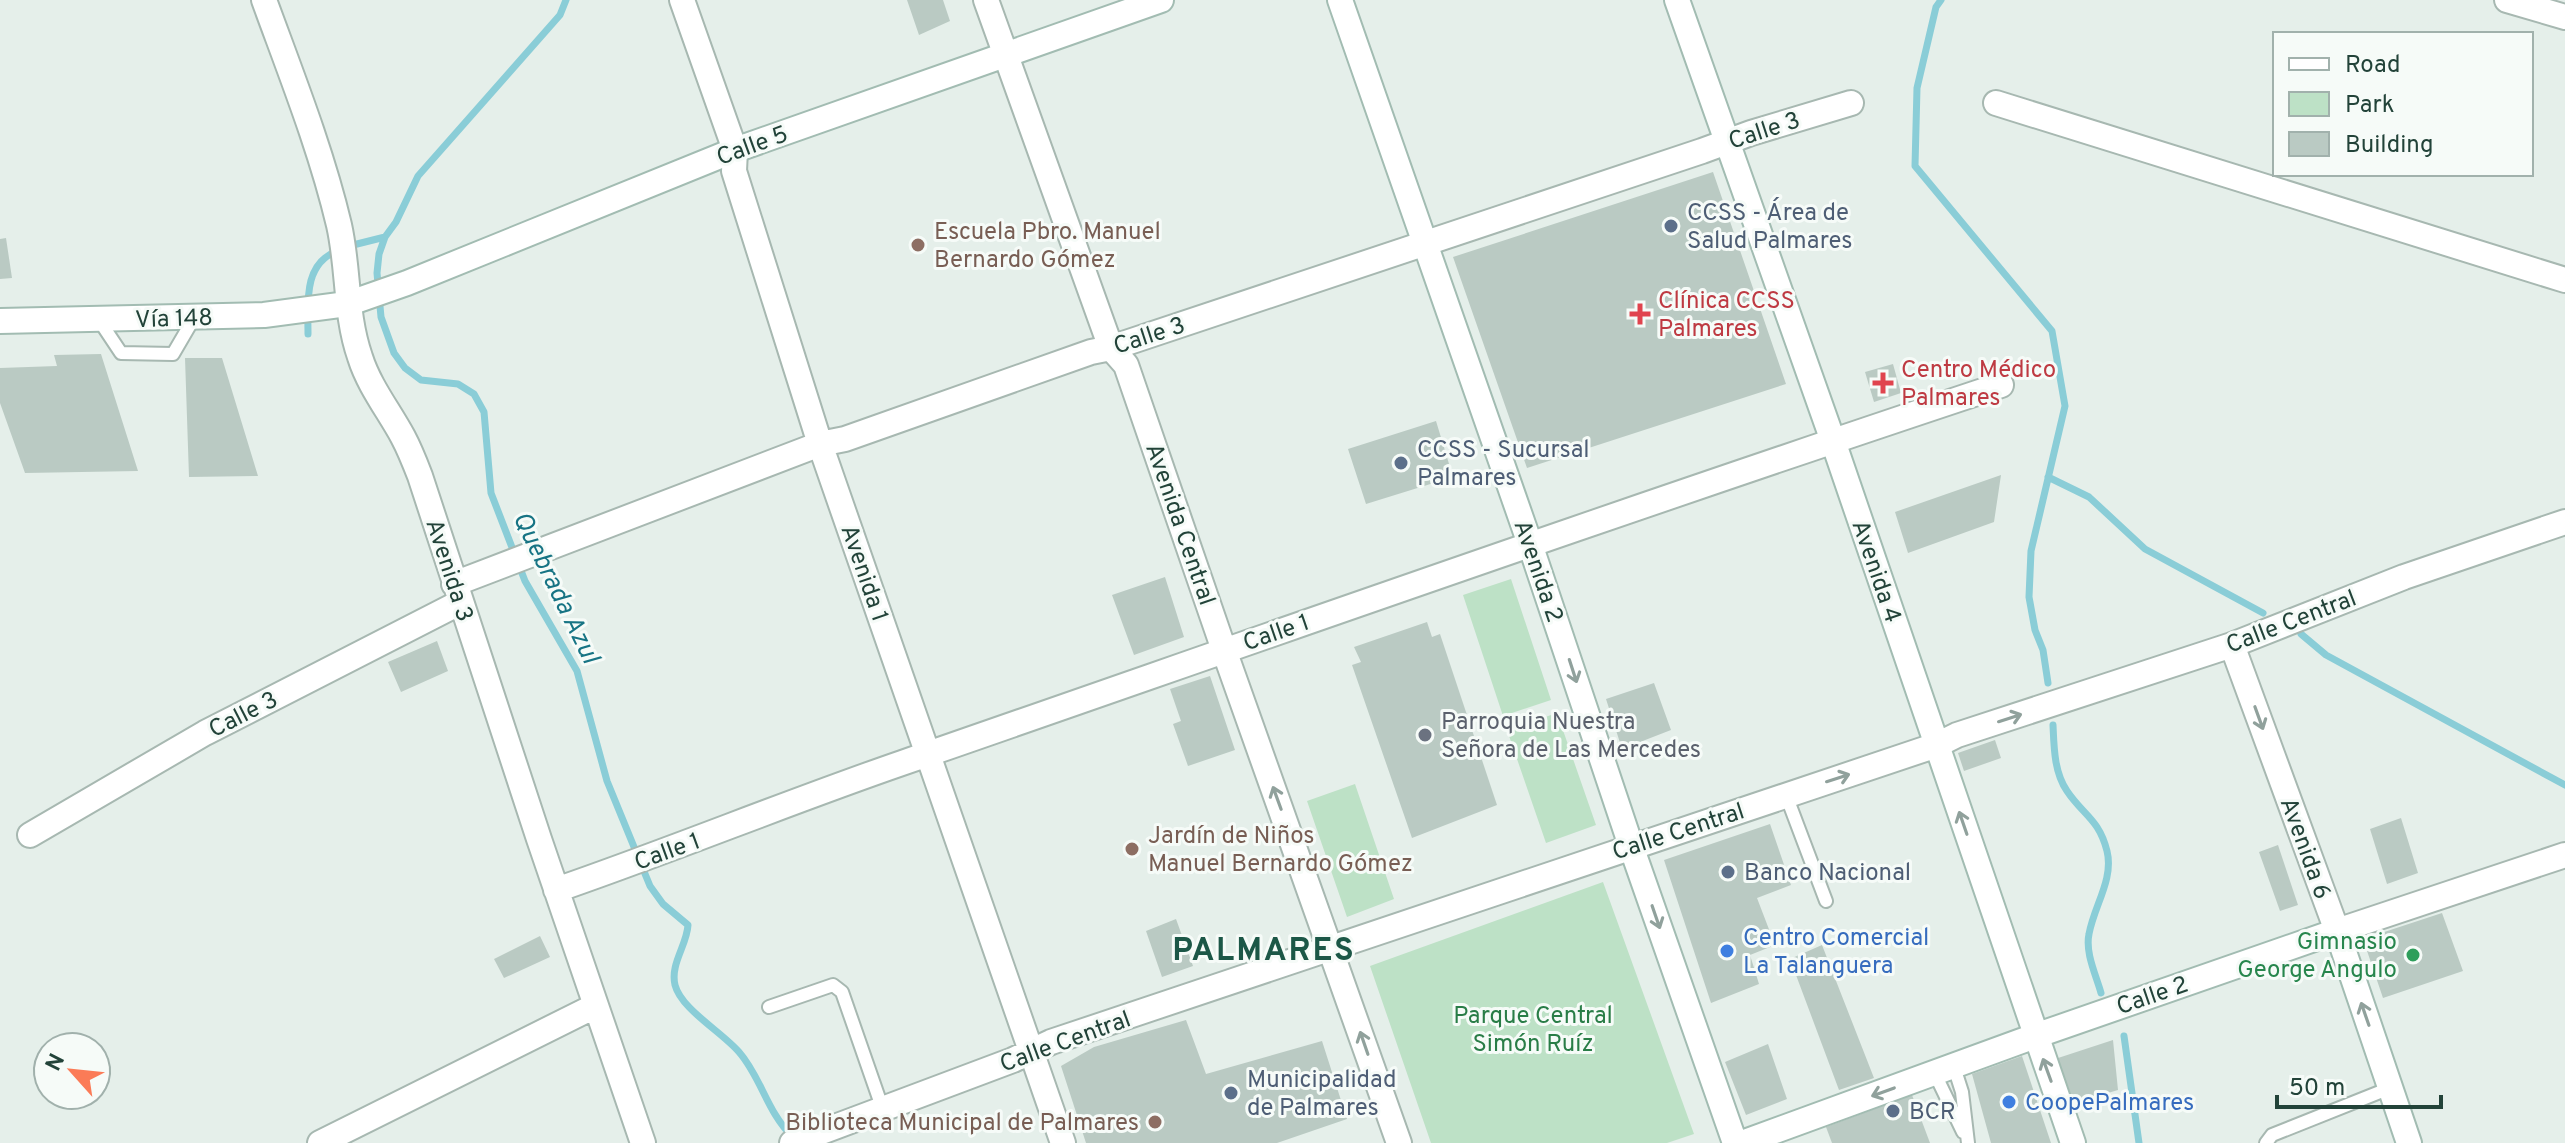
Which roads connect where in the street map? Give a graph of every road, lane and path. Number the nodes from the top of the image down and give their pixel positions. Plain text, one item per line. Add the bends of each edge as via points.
1 (264, 0) edge
2 (682, 0) edge
3 (986, 0) edge
4 (1161, 0) edge
5 (1340, 0) edge
6 (1677, 0) edge
7 (2507, 0) edge
8 (2565, 17) edge
9 (1004, 54) junction
10 (1851, 103) dead end
11 (1996, 103) dead end
12 (1727, 141) junction
13 (735, 150) junction
14 (1425, 244) junction
15 (2565, 280) edge
16 (348, 303) junction
17 (194, 318) junction
18 (99, 320) junction
19 (0, 321) edge
20 (1111, 348) junction
21 (2001, 385) dead end
22 (1833, 441) junction
23 (820, 444) junction
24 (2565, 522) edge
25 (1530, 544) junction
26 (457, 593) junction
27 (2232, 645) junction
28 (1224, 650) junction
29 (1937, 745) junction
30 (928, 754) junction
31 (1786, 795) junction
32 (30, 835) dead end
33 (1631, 846) junction
34 (2565, 855) edge
35 (556, 890) junction
36 (1826, 901) dead end
37 (2337, 931) junction
38 (1331, 949) junction
39 (595, 1006) junction
40 (769, 1007) dead end
41 (2035, 1036) junction
42 (1031, 1050) junction
43 (1944, 1070) junction
44 (2390, 1088) junction
45 (882, 1107) junction
46 (800, 1140) edge
47 (1968, 1141) edge
48 (320, 1143) edge
49 (643, 1143) edge
50 (1063, 1143) edge
51 (1399, 1143) edge
52 (1735, 1143) edge
53 (1742, 1143) edge
54 (2073, 1143) edge
55 (2266, 1143) edge
56 (2409, 1143) edge

1 - 16 street, Avenida 3 via 340,230
2 - 13 street, Avenida 1
3 - 9 street, Avenida Central
4 - 9 street, Calle 5
5 - 14 street, Avenida 2
6 - 12 street, Avenida 4
7 - 8 street
9 - 13 street, Calle 5
9 - 20 street, Avenida Central
10 - 12 street, Calle 3
11 - 15 street
12 - 14 street, Calle 3
12 - 22 street, Avenida 4
13 - 16 street, Calle 5
13 - 23 street, Avenida 1 via 734,171
14 - 20 street, Calle 3
14 - 25 street, Avenida 2
16 - 17 street, Vía 148
16 - 26 street, Avenida 3 via 364,368 420,476
17 - 18 street, Vía 148
17 - 18 lane via 173,354 121,353
18 - 19 street, Vía 148
20 - 23 street, Calle 3
20 - 28 street, Avenida Central via 1126,365
21 - 22 street, Calle 1
22 - 25 street, Calle 1
22 - 29 street, Avenida 4
23 - 26 street, Calle 3 via 537,552
23 - 30 street, Avenida 1
24 - 27 street, Calle Central via 2404,577
25 - 28 street, Calle 1
25 -> 33 street, Avenida 2
26 - 32 street, Calle 3
26 - 35 street, Avenida 3
29 -> 27 street, Calle Central
27 -> 37 street, Avenida 6
28 - 30 street, Calle 1
38 -> 28 street, Avenida Central
31 -> 29 street, Calle Central
41 -> 29 street, Avenida 4
30 - 35 street, Calle 1
30 - 42 street, Avenida 1
31 - 33 street, Calle Central
31 - 36 lane
33 - 38 street, Calle Central
33 -> 52 street, Avenida 2
34 - 37 street, Calle 2
35 - 39 street, Avenida 3
37 - 41 street, Calle 2
44 -> 37 street, Avenida 6
38 - 42 street, Calle Central
51 -> 38 street, Avenida Central
39 - 48 street
39 - 49 street, Avenida 3
40 - 45 lane via 837,987
41 - 43 street, Calle 2
54 -> 41 street, Avenida 4
42 - 45 street, Calle Central
42 - 50 street, Avenida 1
43 - 47 lane via 1945,1098
43 - 47 lane via 1962,1092
43 -> 53 street, Calle 2
44 - 55 lane via 2272,1135
44 - 56 street, Avenida 6
45 - 46 street, Calle Central

